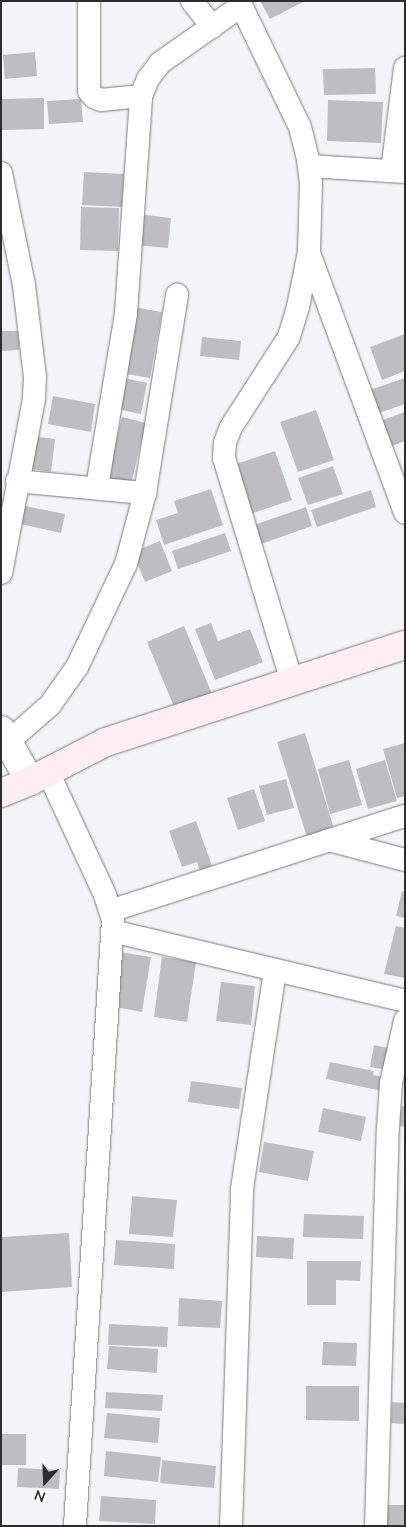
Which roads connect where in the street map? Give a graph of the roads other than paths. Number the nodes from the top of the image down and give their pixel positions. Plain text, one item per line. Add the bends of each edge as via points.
1 (89, 1) edge
2 (192, 1) edge
3 (240, 4) edge
4 (212, 27) junction
5 (405, 68) edge
6 (141, 96) junction
7 (309, 166) junction
8 (398, 172) edge
9 (1, 173) edge
10 (309, 252) junction
11 (177, 295) dead end
12 (17, 481) junction
13 (97, 488) junction
14 (145, 493) junction
15 (405, 514) edge
16 (1, 573) edge
17 (405, 645) edge
18 (292, 682) junction
19 (5, 736) edge
20 (39, 777) junction
21 (1, 793) edge
22 (405, 816) edge
23 (329, 840) junction
24 (405, 860) edge
25 (111, 921) junction
26 (276, 970) junction
27 (405, 1001) edge
28 (405, 1021) edge
29 (75, 1526) edge
30 (231, 1526) edge
31 (376, 1526) edge

1 - 6 street via 89,91 101,100
2 - 4 street
3 - 4 street
3 - 7 street via 300,127
4 - 6 street via 160,63
5 - 8 street
6 - 13 street via 126,313
7 - 8 street
7 - 10 street
9 - 12 street via 24,285 34,359 34,399
10 - 15 street
10 - 18 street via 298,307 288,337 231,427 224,458
11 - 14 street
12 - 13 street
12 - 16 street
13 - 14 street
14 - 19 street via 126,564 77,667 50,705
17 - 18 main road
18 - 20 main road via 106,742
19 - 20 street
20 - 21 main road
20 - 25 street via 105,895
22 - 23 street
23 - 24 street
23 - 25 street
25 - 26 street
25 - 29 street
26 - 27 street
26 - 30 street via 242,1189
28 - 31 street via 391,1083 388,1128

